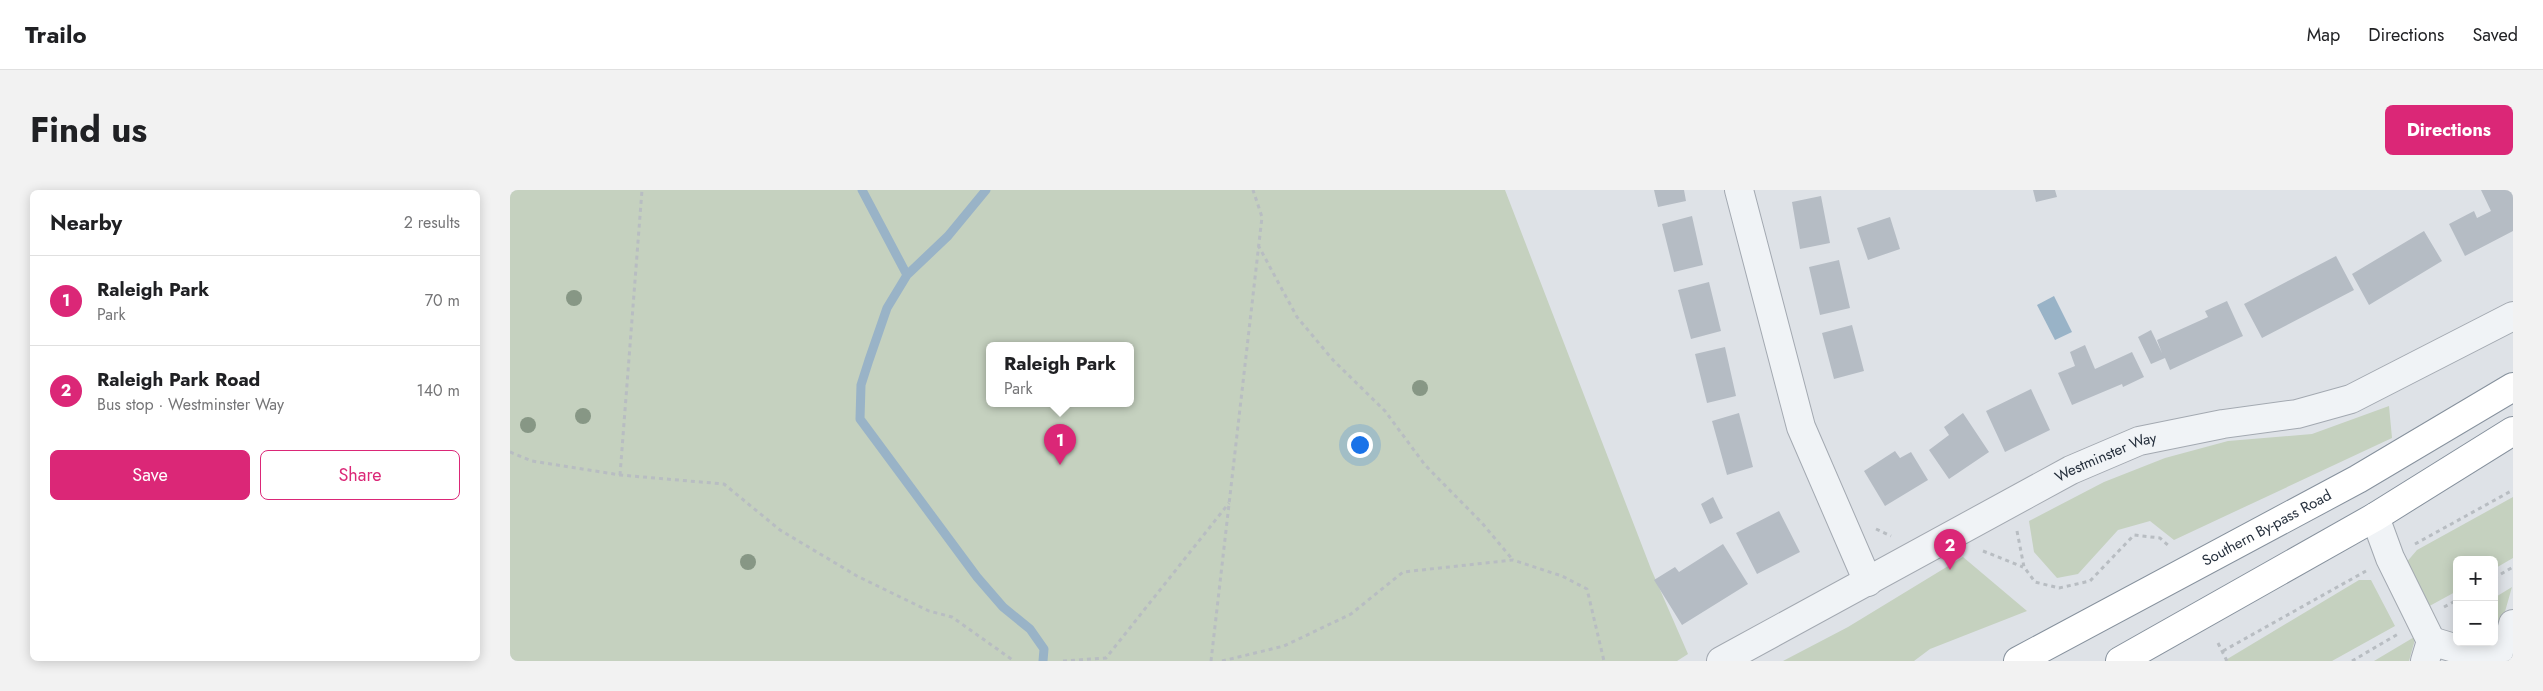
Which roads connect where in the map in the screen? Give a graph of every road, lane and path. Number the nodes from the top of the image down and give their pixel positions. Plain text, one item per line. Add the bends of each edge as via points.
1 (642, 190) edge
2 (1253, 190) edge
3 (1739, 190) edge
4 (1258, 244) junction
5 (2513, 316) edge
6 (2513, 387) edge
7 (2513, 431) edge
8 (510, 452) edge
9 (620, 475) junction
10 (2012, 502) junction
11 (1229, 503) junction
12 (1837, 511) junction
13 (2375, 517) junction
14 (1949, 537) junction
15 (2170, 547) dead end
16 (1923, 551) junction
17 (1513, 560) junction
18 (2024, 567) junction
19 (2513, 567) edge
20 (2498, 576) edge
21 (1868, 582) junction
22 (2513, 624) edge
23 (2218, 643) dead end
24 (2428, 651) edge
25 (1108, 659) edge
26 (1014, 661) edge
27 (1063, 661) edge
28 (1211, 661) edge
29 (1222, 661) edge
30 (1604, 661) edge
31 (1722, 661) edge
32 (2018, 661) edge
33 (2120, 661) edge
34 (2227, 661) edge
35 (2497, 661) edge
36 (2503, 661) edge

1 - 9 path
2 - 4 path via 1262,217
3 - 12 street via 1801,427
4 - 11 path
4 - 17 path via 1297,317 1333,360 1385,411 1425,465
5 - 10 street, Westminster Way via 2351,399 2297,414 2222,424 2139,441 2071,470
6 - 32 highway, Southern By-pass Road via 2358,479
7 - 13 highway
8 - 9 path via 532,461
9 - 26 path via 724,484 789,535 857,576 929,611 952,617
10 - 14 street, Westminster Way
10 - 18 path
11 - 25 path
11 - 28 path
12 - 16 path
12 - 21 street
13 - 24 street
13 - 33 highway
14 - 16 street, Westminster Way
14 - 18 path
15 - 18 path via 2160,538 2134,536 2090,581 2060,588 2035,582
16 - 21 street, Westminster Way
17 - 29 path via 1403,572 1351,614 1284,646
17 - 30 path via 1562,576 1587,590
19 - 20 path
21 - 31 street, Westminster Way
22 - 36 street
23 - 34 path
24 - 35 street
25 - 27 path

